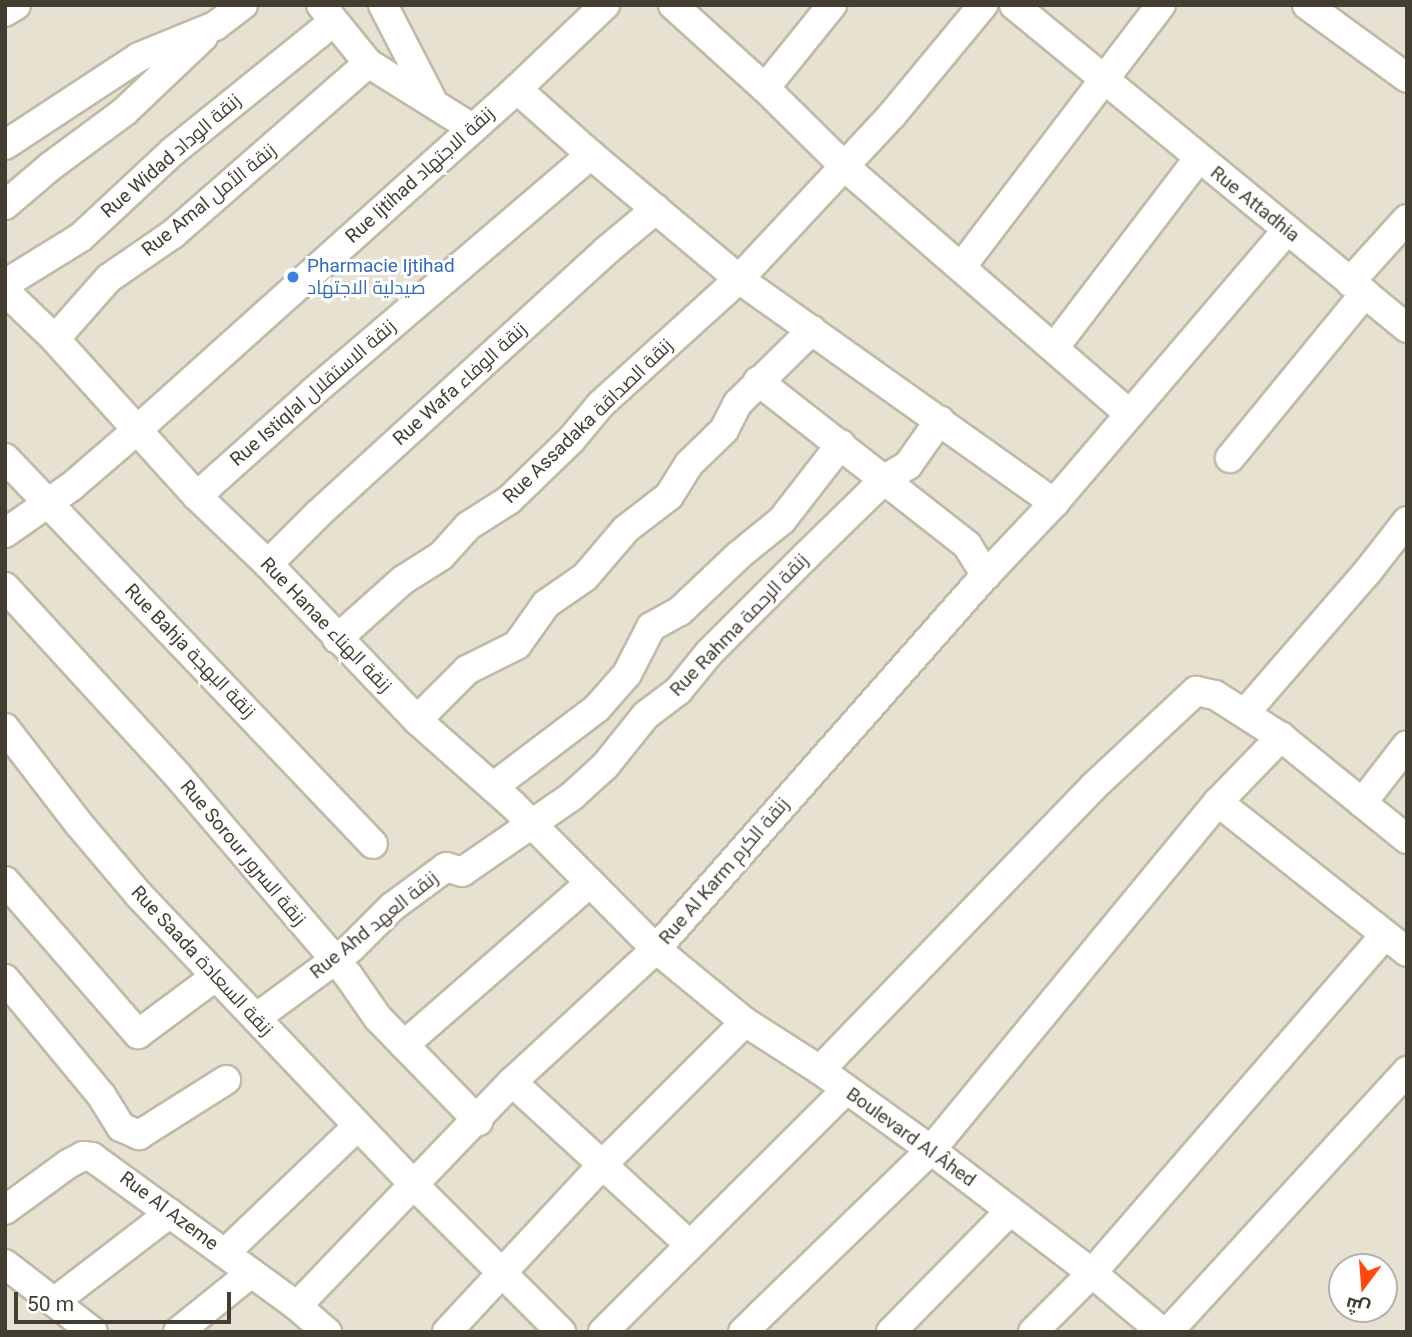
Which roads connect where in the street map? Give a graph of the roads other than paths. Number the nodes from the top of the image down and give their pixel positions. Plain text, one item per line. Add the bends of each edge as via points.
1 (16, 5) edge
2 (243, 5) edge
3 (383, 5) edge
4 (605, 5) edge
5 (673, 5) edge
6 (832, 5) edge
7 (983, 5) edge
8 (1014, 5) edge
9 (1161, 5) edge
10 (1307, 5) edge
11 (5, 12) edge
12 (327, 13) edge
13 (215, 26) junction
14 (368, 63) junction
15 (1407, 78) edge
16 (1103, 80) junction
17 (765, 88) junction
18 (517, 89) junction
19 (434, 104) junction
20 (472, 128) junction
21 (5, 145) edge
22 (591, 155) junction
23 (1199, 158) junction
24 (844, 166) junction
25 (5, 205) edge
26 (656, 209) junction
27 (1407, 219) edge
28 (1287, 230) junction
29 (962, 266) junction
30 (740, 279) junction
31 (5, 285) edge
32 (1357, 288) junction
33 (5, 291) edge
34 (1407, 328) edge
35 (812, 330) junction
36 (55, 339) junction
37 (1054, 348) junction
38 (758, 381) junction
39 (1129, 414) junction
40 (940, 420) junction
41 (137, 430) junction
42 (841, 444) junction
43 (5, 458) edge
44 (1230, 458) dead end
45 (885, 480) junction
46 (197, 496) junction
47 (48, 503) junction
48 (1054, 503) junction
49 (1407, 522) edge
50 (5, 533) edge
51 (268, 564) junction
52 (986, 575) junction
53 (5, 587) edge
54 (337, 639) junction
55 (1245, 713) junction
56 (416, 720) junction
57 (5, 728) edge
58 (1281, 737) junction
59 (1407, 745) edge
60 (493, 787) junction
61 (1218, 802) junction
62 (1362, 803) junction
63 (531, 824) junction
64 (1407, 839) edge
65 (373, 844) dead end
66 (5, 881) edge
67 (590, 883) junction
68 (1385, 935) junction
69 (656, 949) junction
70 (1407, 952) edge
71 (334, 960) junction
72 (216, 976) junction
73 (5, 979) edge
74 (256, 1018) junction
75 (745, 1022) junction
76 (404, 1045) junction
77 (820, 1070) junction
78 (1407, 1071) edge
79 (226, 1080) dead end
80 (512, 1082) junction
81 (846, 1090) junction
82 (478, 1121) junction
83 (358, 1126) junction
84 (930, 1150) junction
85 (602, 1165) junction
86 (412, 1183) junction
87 (5, 1210) edge
88 (1010, 1211) junction
89 (170, 1213) junction
90 (690, 1245) junction
91 (225, 1253) junction
92 (5, 1264) edge
93 (500, 1272) junction
94 (251, 1273) junction
95 (1092, 1273) junction
96 (54, 1302) junction
97 (297, 1306) junction
98 (93, 1332) edge
99 (178, 1332) edge
100 (327, 1332) edge
101 (447, 1332) edge
102 (561, 1332) edge
103 (603, 1332) edge
104 (743, 1332) edge
105 (891, 1332) edge
106 (1033, 1332) edge
107 (1165, 1332) edge

1 - 11 street
2 - 13 street
3 - 19 street
4 - 18 street, Rue Ijtihad زنقة الاجتهاد
5 - 17 street
6 - 17 street
7 - 24 street, Rue Assadaka زنقة الصداقة
8 - 16 street, Rue Attadhia
9 - 16 street
10 - 15 street
12 - 14 street
12 - 31 street, Rue Widad زنقة الوداد via 81,236
13 - 21 street via 139,57
13 - 25 street via 125,111
14 - 19 street
14 - 36 street, Rue Amal زنقة الأمل via 173,234 109,278
16 - 23 street, Rue Attadhia
16 - 29 street
17 - 24 street
18 - 20 street, Rue Ijtihad زنقة الاجتهاد
18 - 22 street
19 - 20 street
20 - 41 street, Rue Ijtihad زنقة الاجتهاد
22 - 26 street
22 - 46 street, Rue Istiqlal زنقة الاستقلال
23 - 28 street, Rue Attadhia
23 - 37 street
24 - 29 street
24 - 30 street, Rue Assadaka زنقة الصداقة
26 - 30 street
26 - 51 street, Rue Wafa زنقة الوفاء
27 - 32 street
28 - 32 street, Rue Attadhia
28 - 39 street, Rue Al Karm زنقة الكرم
29 - 37 street
30 - 35 street
30 - 54 street, Rue Assadaka زنقة الصداقة via 601,404 509,500 468,526 441,556 403,580
32 - 34 street, Rue Attadhia
32 - 44 street
33 - 36 street, Rue Hanae زنقة الهناء
35 - 38 street
35 - 40 street
36 - 41 street, Rue Hanae زنقة الهناء
37 - 39 street
38 - 42 street
38 - 56 street via 738,403 724,430 689,464 669,496 626,528 585,577 546,604 517,645 467,670
39 - 48 street, Rue Al Karm زنقة الكرم
40 - 45 street, Rue Rahma زنقة الرحمة via 908,465
40 - 48 street
41 - 46 street, Rue Hanae زنقة الهناء
41 - 47 street, Rue Ijtihad زنقة الاجتهاد
42 - 45 street
42 - 60 street via 782,520 680,611 651,627 627,674 597,708
43 - 47 street, Rue Bahja زنقة البهجة
45 - 52 street via 967,545
45 - 63 street, Rue Rahma زنقة الرحمة via 709,653 678,691 646,715 605,766
46 - 51 street, Rue Hanae زنقة الهناء
47 - 50 street, Rue Ijtihad زنقة الاجتهاد
47 - 65 street, Rue Bahja زنقة البهجة
48 - 52 street, Rue Al Karm زنقة الكرم
49 - 55 street
51 - 54 street, Rue Hanae زنقة الهناء
52 - 69 street, Rue Al Karm زنقة الكرم
53 - 71 street, Rue Sorour زنقة السرور via 178,776
54 - 56 street, Rue Hanae زنقة الهناء
55 - 58 street
55 - 77 street via 1215,695 1196,691 1093,787
56 - 60 street, Rue Hanae زنقة الهناء
57 - 72 street, Rue Saada زنقة السعادة via 121,874
58 - 61 street
58 - 62 street
59 - 62 street
60 - 63 street, Rue Hanae زنقة الهناء
61 - 68 street
61 - 84 street
62 - 64 street
63 - 67 street, Rue Hanae زنقة الهناء
63 - 71 street, Rue Ahd زنقة العهد via 462,872 446,867 392,907
66 - 72 street via 138,1034
67 - 69 street, Rue Hanae زنقة الهناء
67 - 76 street
68 - 70 street
68 - 95 street
69 - 75 street, Boulevard Al Âhed
69 - 80 street, Rue Al Karm زنقة الكرم
71 - 74 street, Rue Ahd زنقة العهد
71 - 76 street, Rue Sorour زنقة السرور
72 - 74 street, Rue Saada زنقة السعادة
73 - 79 street via 101,1095 121,1127 139,1135
74 - 83 street, Rue Saada زنقة السعادة
75 - 77 street, Boulevard Al Âhed
75 - 85 street
76 - 82 street, Rue Sorour زنقة السرور
77 - 81 street, Boulevard Al Âhed
78 - 107 street
80 - 82 street, Rue Al Karm زنقة الكرم
80 - 85 street
81 - 84 street, Boulevard Al Âhed
81 - 90 street
82 - 86 street, Rue Al Karm زنقة الكرم
83 - 86 street, Rue Saada زنقة السعادة
83 - 91 street
84 - 88 street, Boulevard Al Âhed
84 - 104 street
85 - 90 street
85 - 93 street
86 - 93 street, Rue Saada زنقة السعادة
86 - 97 street, Rue Al Karm زنقة الكرم
87 - 89 street, Rue Al Azeme via 83,1156 101,1161
88 - 95 street, Boulevard Al Âhed
88 - 105 street
89 - 91 street, Rue Al Azeme
89 - 96 street
90 - 103 street
91 - 94 street, Rue Al Azeme
92 - 96 street
93 - 101 street
93 - 102 street, Rue Saada زنقة السعادة
94 - 97 street, Rue Al Azeme
94 - 99 street
95 - 106 street
95 - 107 street, Boulevard Al Âhed
96 - 98 street
97 - 100 street, Rue Al Azeme

